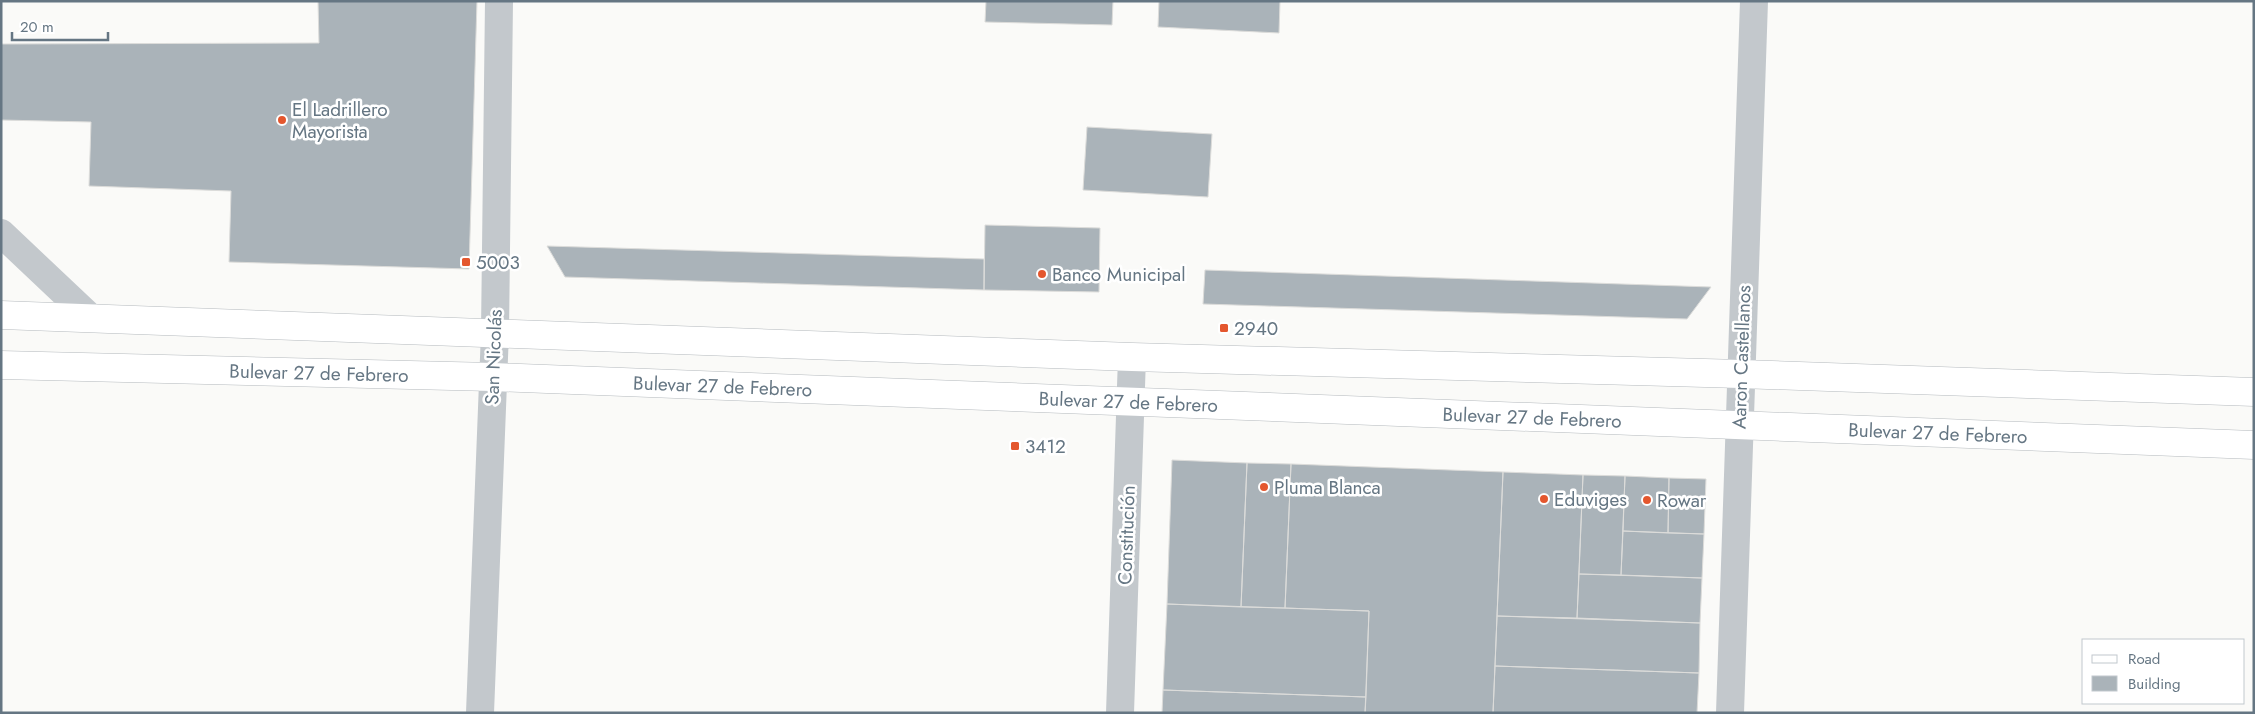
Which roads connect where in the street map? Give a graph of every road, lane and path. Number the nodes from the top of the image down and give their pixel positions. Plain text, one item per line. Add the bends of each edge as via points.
1 (500, 1) edge
2 (1754, 1) edge
3 (1, 233) edge
4 (1, 315) edge
5 (91, 318) junction
6 (495, 332) junction
7 (1132, 357) junction
8 (1, 365) edge
9 (1741, 374) junction
10 (493, 377) junction
11 (2254, 392) edge
12 (1131, 401) junction
13 (1739, 425) junction
14 (2254, 445) edge
15 (480, 713) edge
16 (1120, 713) edge
17 (1730, 713) edge

1 - 6 street, San Nicolás
2 - 9 street, Aaron Castellanos
3 - 5 street
4 - 5 main road
5 - 6 main road
6 - 7 main road
6 - 10 street, San Nicolás
7 - 9 main road
7 - 12 street, Constitución
8 - 10 main road, Bulevar 27 de Febrero
9 - 11 main road
9 - 13 street, Aaron Castellanos
10 - 12 main road, Bulevar 27 de Febrero
10 - 15 street, San Nicolás
12 - 13 main road, Bulevar 27 de Febrero
12 - 16 street, Constitución
13 - 14 main road, Bulevar 27 de Febrero
13 - 17 street, Aaron Castellanos

